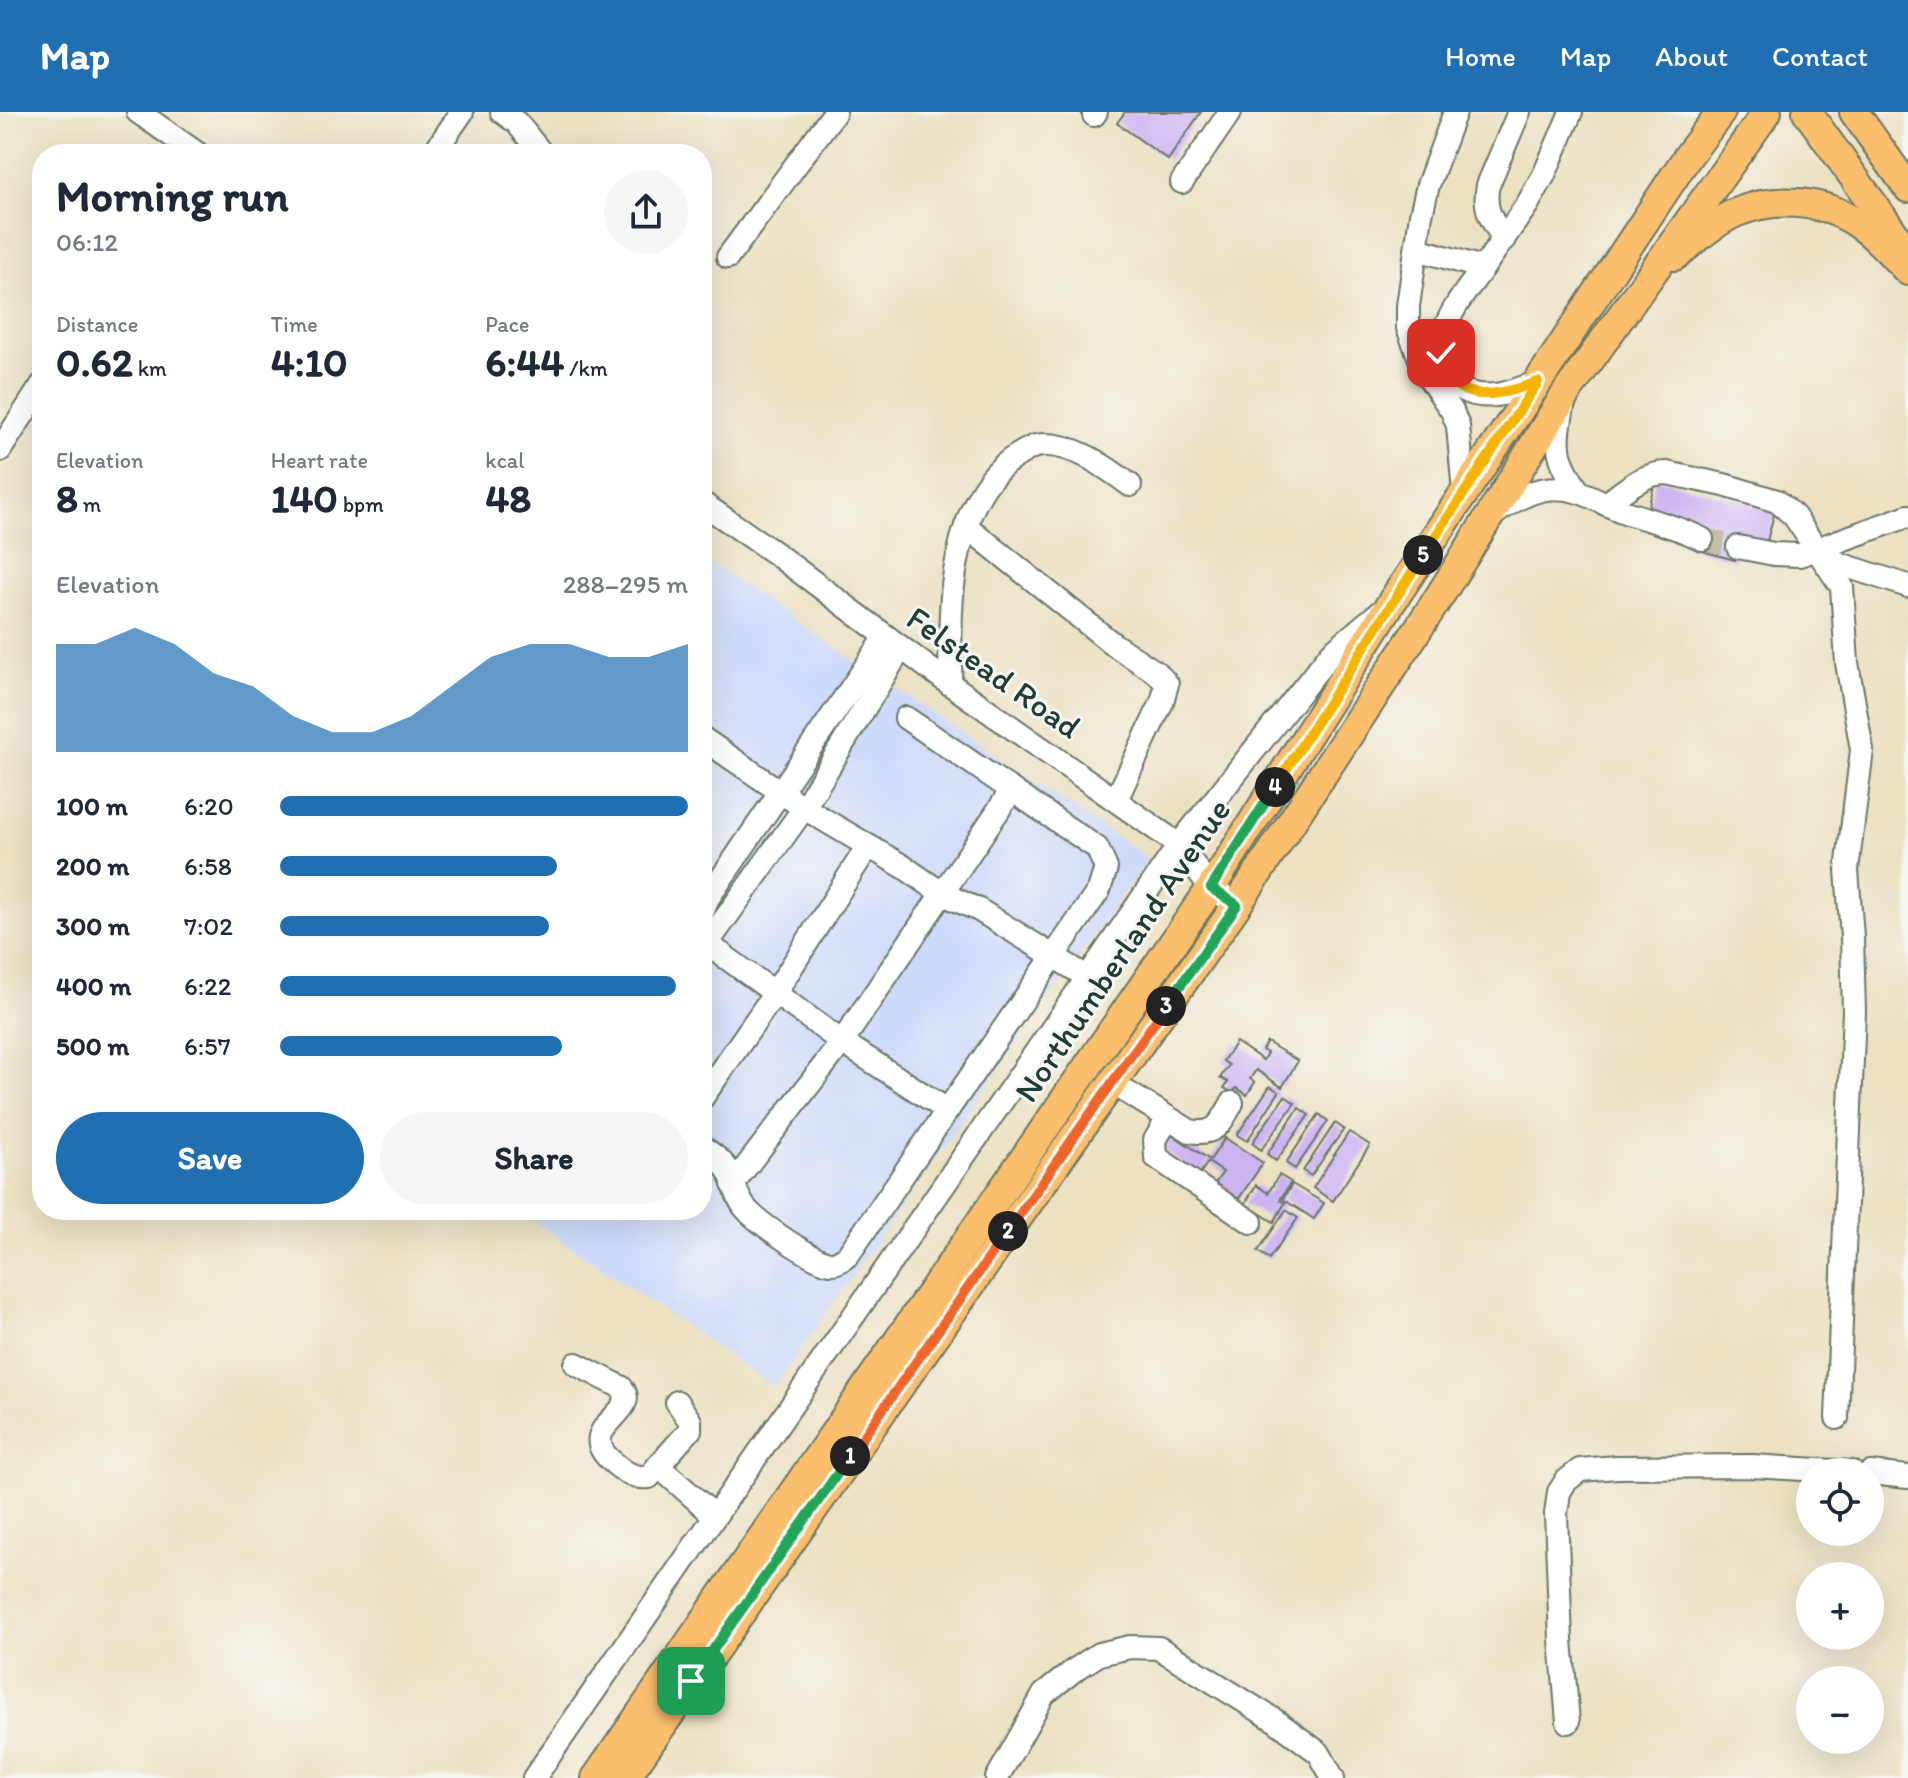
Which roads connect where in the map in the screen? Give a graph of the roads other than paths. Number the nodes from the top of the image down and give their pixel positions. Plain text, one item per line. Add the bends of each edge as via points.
1 (138, 112) edge
2 (462, 112) edge
3 (502, 112) edge
4 (835, 112) edge
5 (1230, 112) edge
6 (1455, 112) edge
7 (1519, 112) edge
8 (1571, 112) edge
9 (1709, 112) edge
10 (1721, 112) edge
11 (1767, 112) edge
12 (1807, 112) edge
13 (1854, 112) edge
14 (1873, 112) edge
15 (184, 144) edge
16 (440, 144) edge
17 (534, 144) edge
18 (1688, 156) junction
19 (1182, 182) dead end
20 (1906, 186) edge
21 (1504, 239) junction
22 (1417, 249) junction
23 (1908, 253) edge
24 (728, 257) dead end
25 (1483, 268) junction
26 (1908, 271) edge
27 (1643, 283) junction
28 (1538, 382) junction
29 (1567, 392) junction
30 (32, 400) edge
31 (0, 450) edge
32 (1130, 485) dead end
33 (1464, 492) junction
34 (1579, 492) junction
35 (1606, 504) junction
36 (712, 510) edge
37 (1908, 516) edge
38 (1488, 518) junction
39 (966, 526) junction
40 (1702, 539) tunnel mouth
41 (1738, 547) tunnel mouth
42 (1817, 550) junction
43 (1908, 586) edge
44 (1391, 603) junction
45 (894, 643) junction
46 (950, 684) junction
47 (906, 718) dead end
48 (712, 745) edge
49 (1012, 790) junction
50 (780, 793) junction
51 (1116, 800) junction
52 (804, 808) junction
53 (1179, 845) junction
54 (868, 846) junction
55 (736, 858) junction
56 (757, 873) junction
57 (1211, 888) junction
58 (712, 892) edge
59 (943, 894) junction
60 (1237, 905) junction
61 (712, 933) edge
62 (712, 950) edge
63 (1054, 954) junction
64 (1087, 977) junction
65 (775, 993) junction
66 (842, 1042) junction
67 (1112, 1083) junction
68 (712, 1084) edge
69 (1232, 1103) dead end
70 (947, 1110) junction
71 (1168, 1118) junction
72 (712, 1154) edge
73 (733, 1184) junction
74 (1251, 1222) dead end
75 (576, 1364) dead end
76 (677, 1402) dead end
77 (1837, 1418) dead end
78 (658, 1466) junction
79 (1796, 1469) edge
80 (1884, 1474) edge
81 (1908, 1477) edge
82 (715, 1516) junction
83 (1568, 1722) dead end
84 (534, 1778) edge
85 (596, 1778) edge
86 (625, 1778) edge
87 (997, 1778) edge
88 (1333, 1778) edge

1 - 15 street
2 - 16 street
3 - 17 street
4 - 24 street
5 - 19 street
6 - 22 street via 1428,185
7 - 21 street via 1485,197 1486,210
8 - 21 street via 1544,175
9 - 18 main road
10 - 18 main road, Northumberland Avenue
11 - 27 main road, Northumberland Avenue
12 - 23 main road
13 - 20 main road
14 - 20 main road
18 - 28 main road, Northumberland Avenue
21 - 25 street
22 - 25 street
22 - 33 street via 1408,328 1425,372 1458,426
25 - 28 street via 1447,323 1441,353 1444,370 1452,384 1479,394 1496,395
26 - 27 main road via 1864,228 1840,213 1815,204 1789,203 1736,213
27 - 29 main road, Northumberland Avenue
28 - 33 main road, Northumberland Avenue
29 - 34 street via 1559,454
29 - 38 main road, Northumberland Avenue
30 - 31 street
32 - 39 street via 1077,451 1036,446 996,472
33 - 44 main road, Northumberland Avenue
34 - 35 street
34 - 38 street via 1529,492
35 - 40 street
35 - 42 street via 1656,473 1724,485 1777,501
36 - 45 street, Felstead Road
37 - 42 street
38 - 60 main road, Northumberland Avenue
39 - 46 street via 953,587
39 - 51 street via 1167,684
41 - 42 street via 1800,555
42 - 43 street via 1840,564
42 - 77 street via 1842,587 1847,663 1862,750 1847,870 1854,1011
44 - 53 street via 1331,653
44 - 57 main road, Northumberland Avenue
45 - 46 street, Felstead Road
45 - 50 street
45 - 52 street
46 - 51 street, Felstead Road
47 - 49 street
48 - 50 street
49 - 59 street
49 - 63 street via 1097,848 1106,868 1099,890
50 - 52 street
50 - 55 street
51 - 53 street, Felstead Road
52 - 54 street
52 - 56 street
53 - 57 street, Felstead Road
53 - 64 street
54 - 59 street
54 - 65 street
55 - 56 street
55 - 58 street
56 - 61 street
57 - 60 street, Felstead Road
57 - 85 main road, Northumberland Avenue
59 - 63 street
59 - 66 street
60 - 67 main road, Northumberland Avenue
62 - 65 street
63 - 64 street
63 - 70 street
64 - 82 street
65 - 66 street
65 - 68 street
66 - 70 street
66 - 73 street
67 - 71 street
67 - 86 main road, Northumberland Avenue
69 - 71 street via 1219,1126 1203,1133
70 - 73 street via 840,1261 820,1260 783,1238 748,1212
71 - 74 street via 1155,1140 1156,1157
72 - 73 street
75 - 78 street via 626,1392 627,1399 598,1443 603,1455 630,1476 649,1477
76 - 78 street via 690,1430
78 - 82 street
79 - 83 street via 1617,1467 1580,1470 1566,1481 1556,1514
80 - 81 street
82 - 84 street
87 - 88 street via 1044,1694 1099,1654 1130,1647 1159,1648 1188,1664 1319,1753

